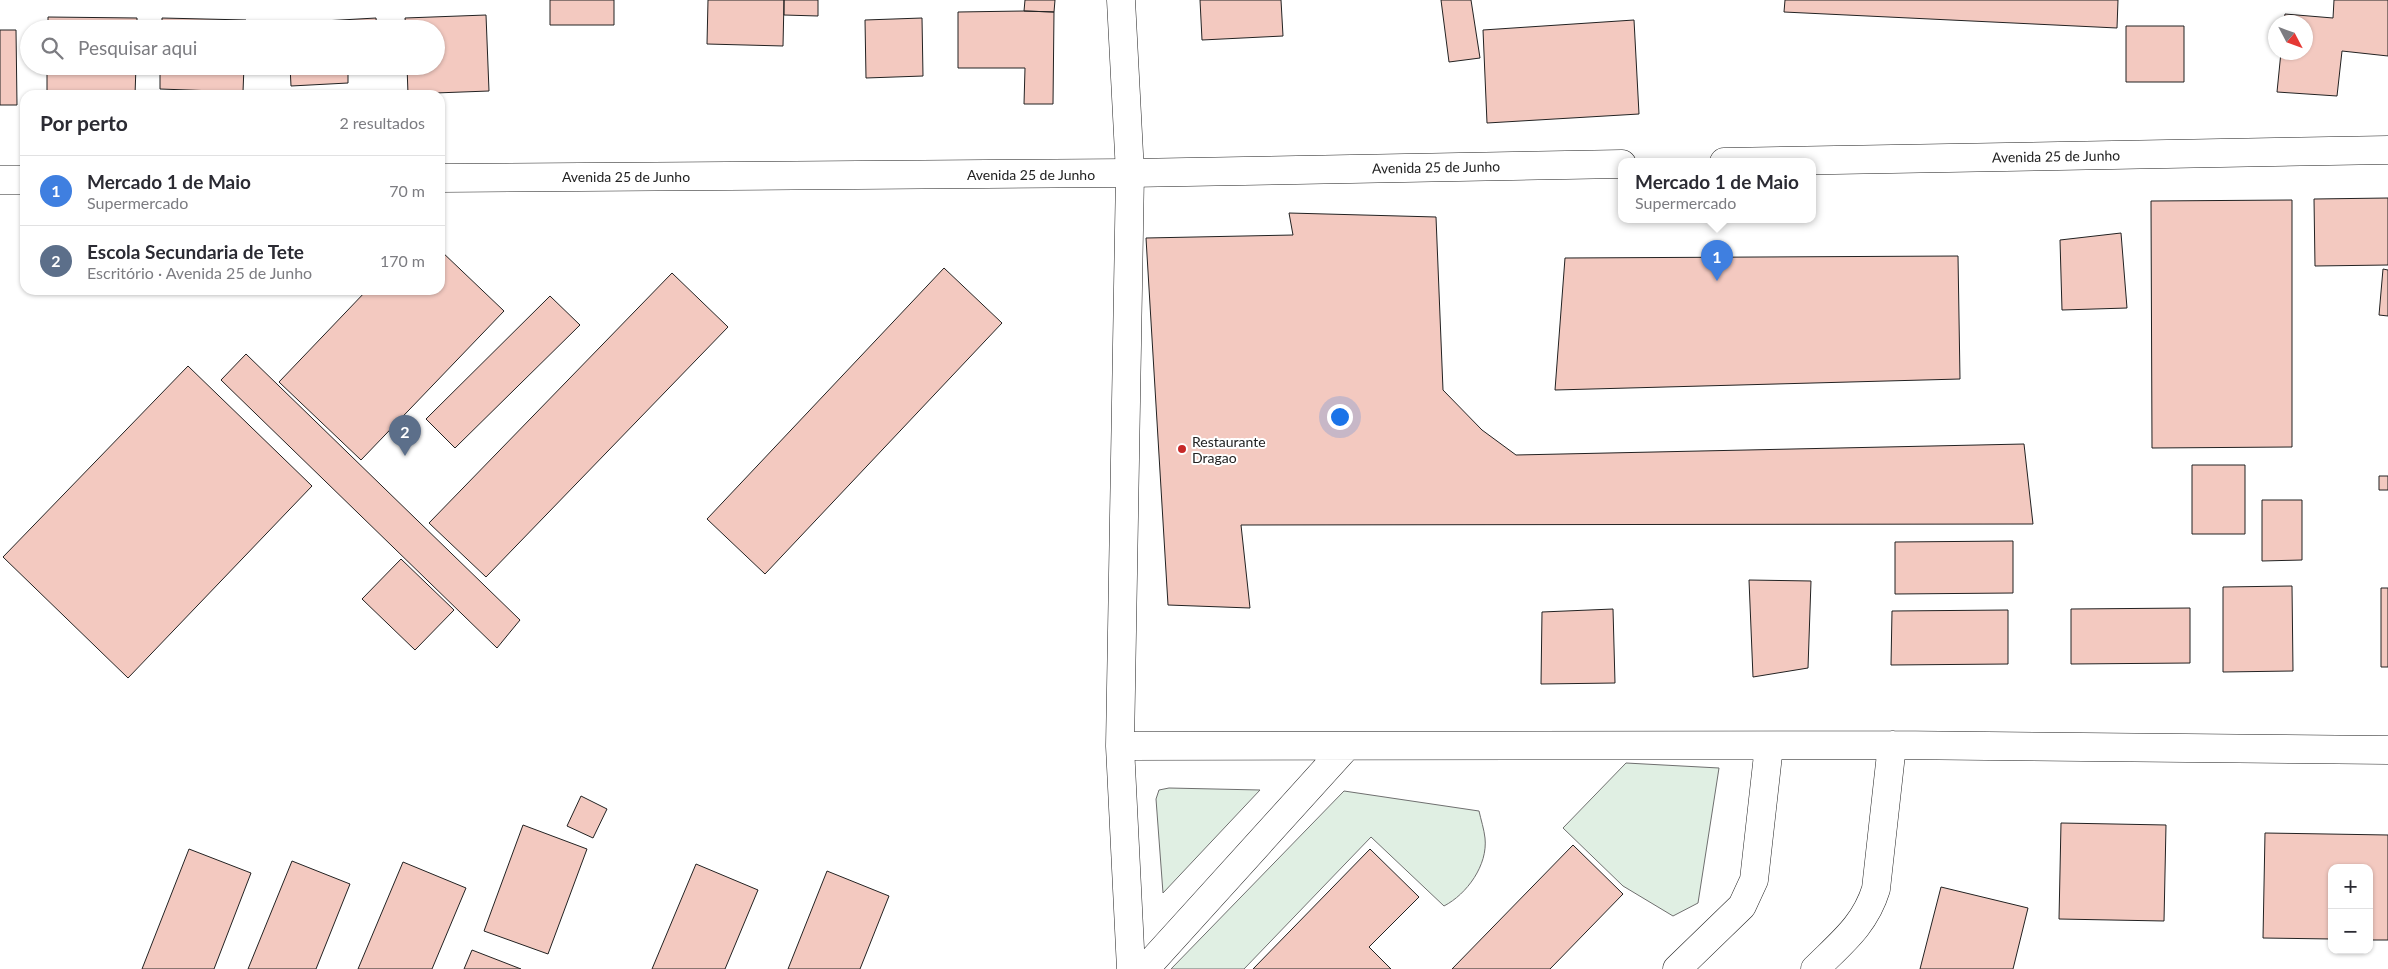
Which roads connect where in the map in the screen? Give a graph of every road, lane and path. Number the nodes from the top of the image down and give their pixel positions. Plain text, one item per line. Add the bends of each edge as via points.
1 (1121, 0) edge
2 (2388, 150) edge
3 (1816, 160) edge
4 (1618, 164) edge
5 (1130, 173) junction
6 (445, 178) edge
7 (0, 180) edge
8 (20, 180) edge
9 (1120, 746) junction
10 (1347, 746) junction
11 (1769, 746) junction
12 (1892, 746) junction
13 (2388, 750) edge
14 (1131, 969) edge
15 (1145, 969) edge
16 (1676, 969) edge
17 (1815, 969) edge

1 - 5 street
2 - 3 street, Avenida 25 de Junho
4 - 5 street, Avenida 25 de Junho
5 - 6 street, Avenida 25 de Junho
5 - 9 street
7 - 8 street
9 - 10 street
9 - 14 street
10 - 11 street
10 - 15 street
11 - 12 street
11 - 16 street via 1754,880 1742,906
12 - 13 street
12 - 17 street via 1876,889 1870,908

